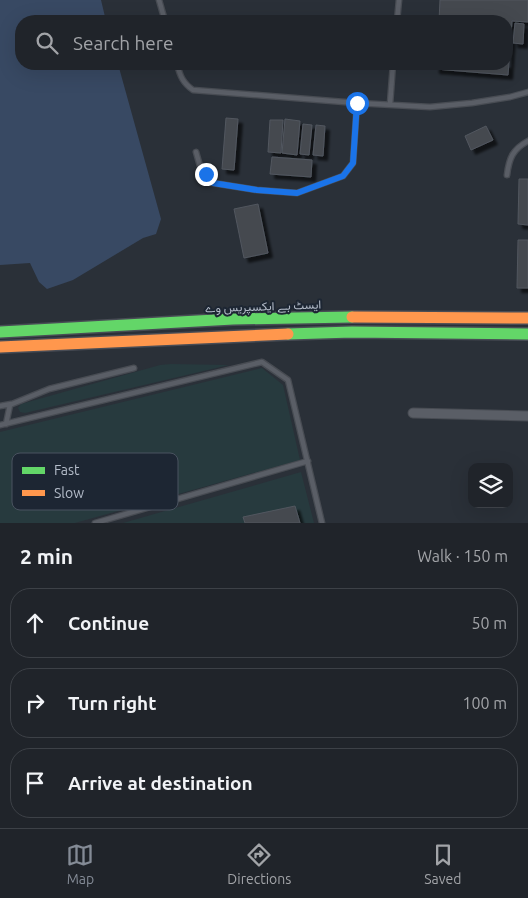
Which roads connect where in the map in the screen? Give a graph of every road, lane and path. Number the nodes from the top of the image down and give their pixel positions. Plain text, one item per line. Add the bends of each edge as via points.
1 (159, 0) edge
2 (399, 0) edge
3 (163, 15) edge
4 (398, 15) edge
5 (178, 70) edge
6 (393, 70) edge
7 (528, 92) edge
8 (357, 103) junction
9 (390, 104) junction
10 (528, 141) edge
11 (196, 152) dead end
12 (507, 175) dead end
13 (528, 318) edge
14 (0, 332) edge
15 (528, 334) edge
16 (0, 347) edge
17 (134, 368) dead end
18 (12, 404) junction
19 (0, 406) edge
20 (413, 413) dead end
21 (528, 416) edge
22 (6, 424) junction
23 (0, 425) edge
24 (308, 461) junction
25 (178, 499) edge
26 (140, 510) edge
27 (95, 523) edge
28 (322, 523) edge

1 - 3 lane
2 - 4 lane
5 - 8 lane via 185,84 193,90
6 - 9 lane
7 - 9 lane via 447,105
8 - 9 lane
8 - 11 lane via 353,163 343,176 297,193 213,183 200,166
10 - 12 lane via 514,150
13 - 14 main road, ایسٹ بے ایکسپریس وے via 233,319
15 - 16 main road via 254,334
17 - 18 lane via 49,389
18 - 19 lane
18 - 22 lane
20 - 21 street
22 - 23 lane
22 - 24 lane via 262,362 288,380
24 - 25 lane
24 - 28 lane
26 - 27 lane

